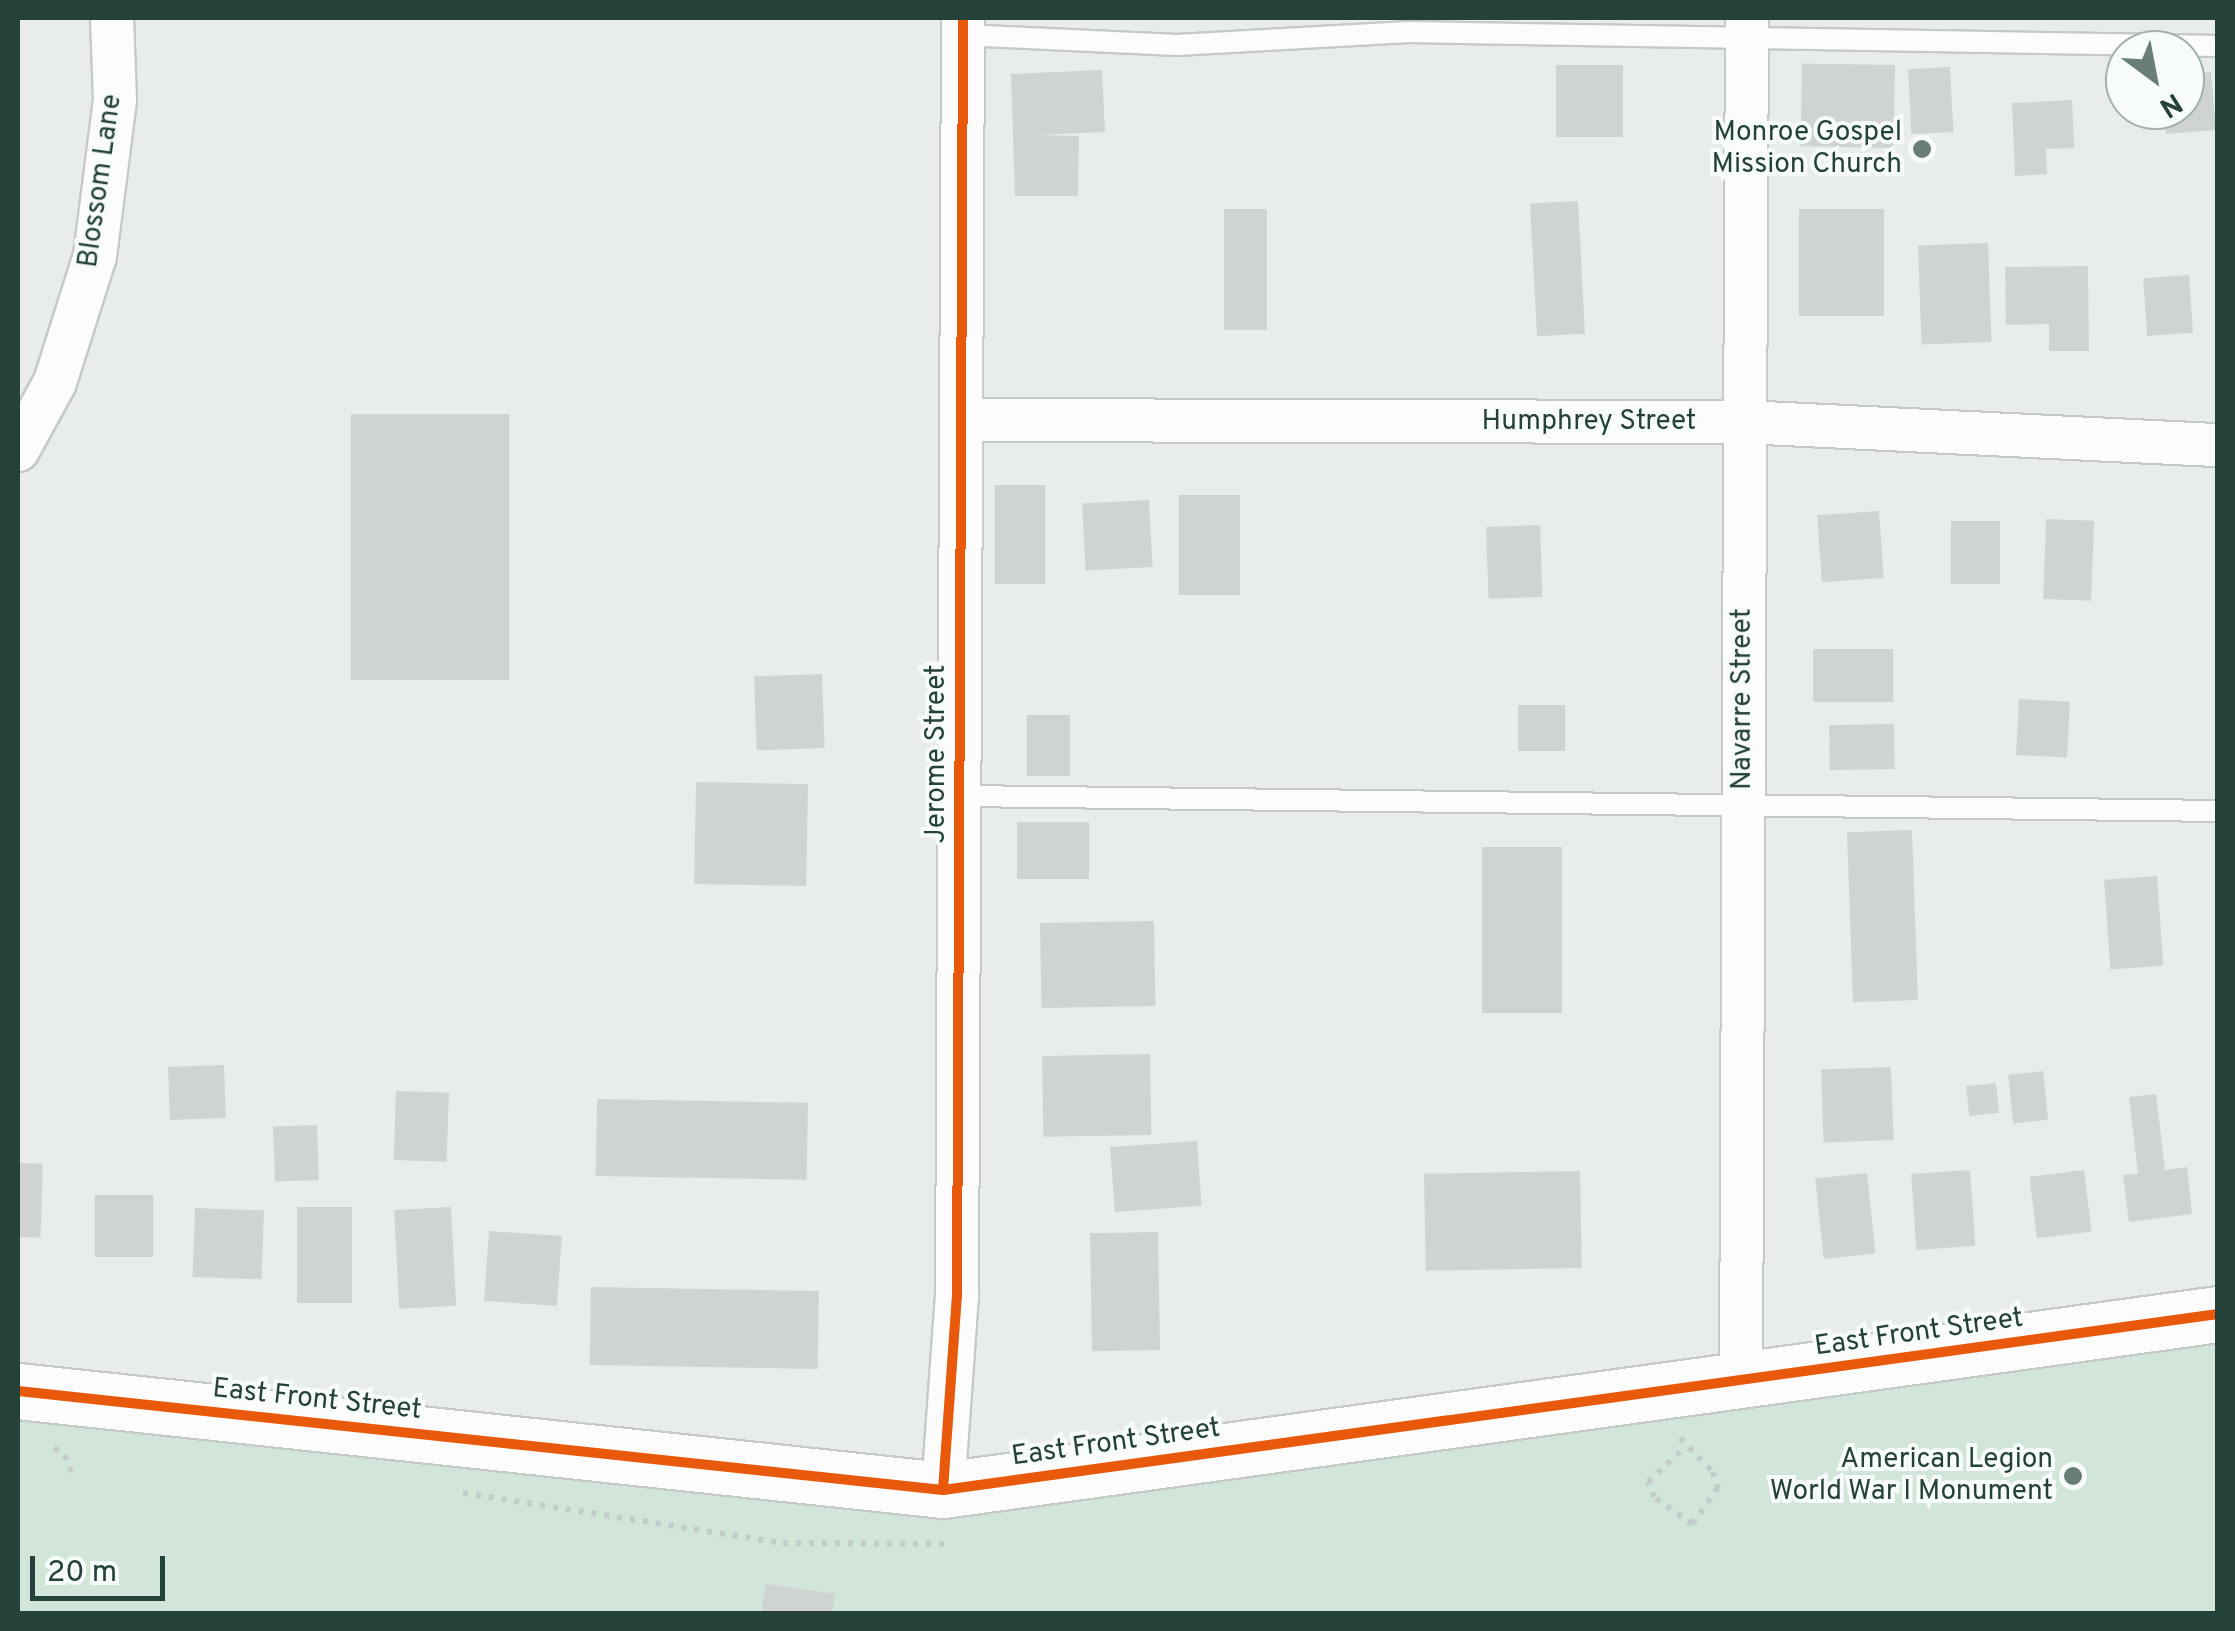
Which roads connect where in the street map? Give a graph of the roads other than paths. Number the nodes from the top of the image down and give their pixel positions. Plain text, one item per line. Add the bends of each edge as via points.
1 (112, 18) edge
2 (963, 26) edge
3 (1747, 28) edge
4 (2218, 46) edge
5 (961, 420) junction
6 (1744, 422) junction
7 (2218, 445) edge
8 (18, 450) edge
9 (959, 796) junction
10 (1742, 806) junction
11 (2218, 811) edge
12 (2218, 1314) edge
13 (1740, 1380) junction
14 (18, 1391) edge
15 (943, 1490) junction

1 - 8 street, Blossom Lane via 115,100 95,256 56,382
2 - 3 lane via 1177,45 1410,32
2 - 5 street, Jerome Street
3 - 4 lane
3 - 6 street, Navarre Street
5 - 6 street, Humphrey Street
5 - 9 street, Jerome Street
6 - 7 street, Humphrey Street
6 - 10 street, Navarre Street
9 - 10 lane
9 - 15 street, Jerome Street via 957,1296
10 - 11 lane
10 - 13 street, Navarre Street
12 - 13 street, East Front Street
13 - 15 street, East Front Street
14 - 15 street, East Front Street

